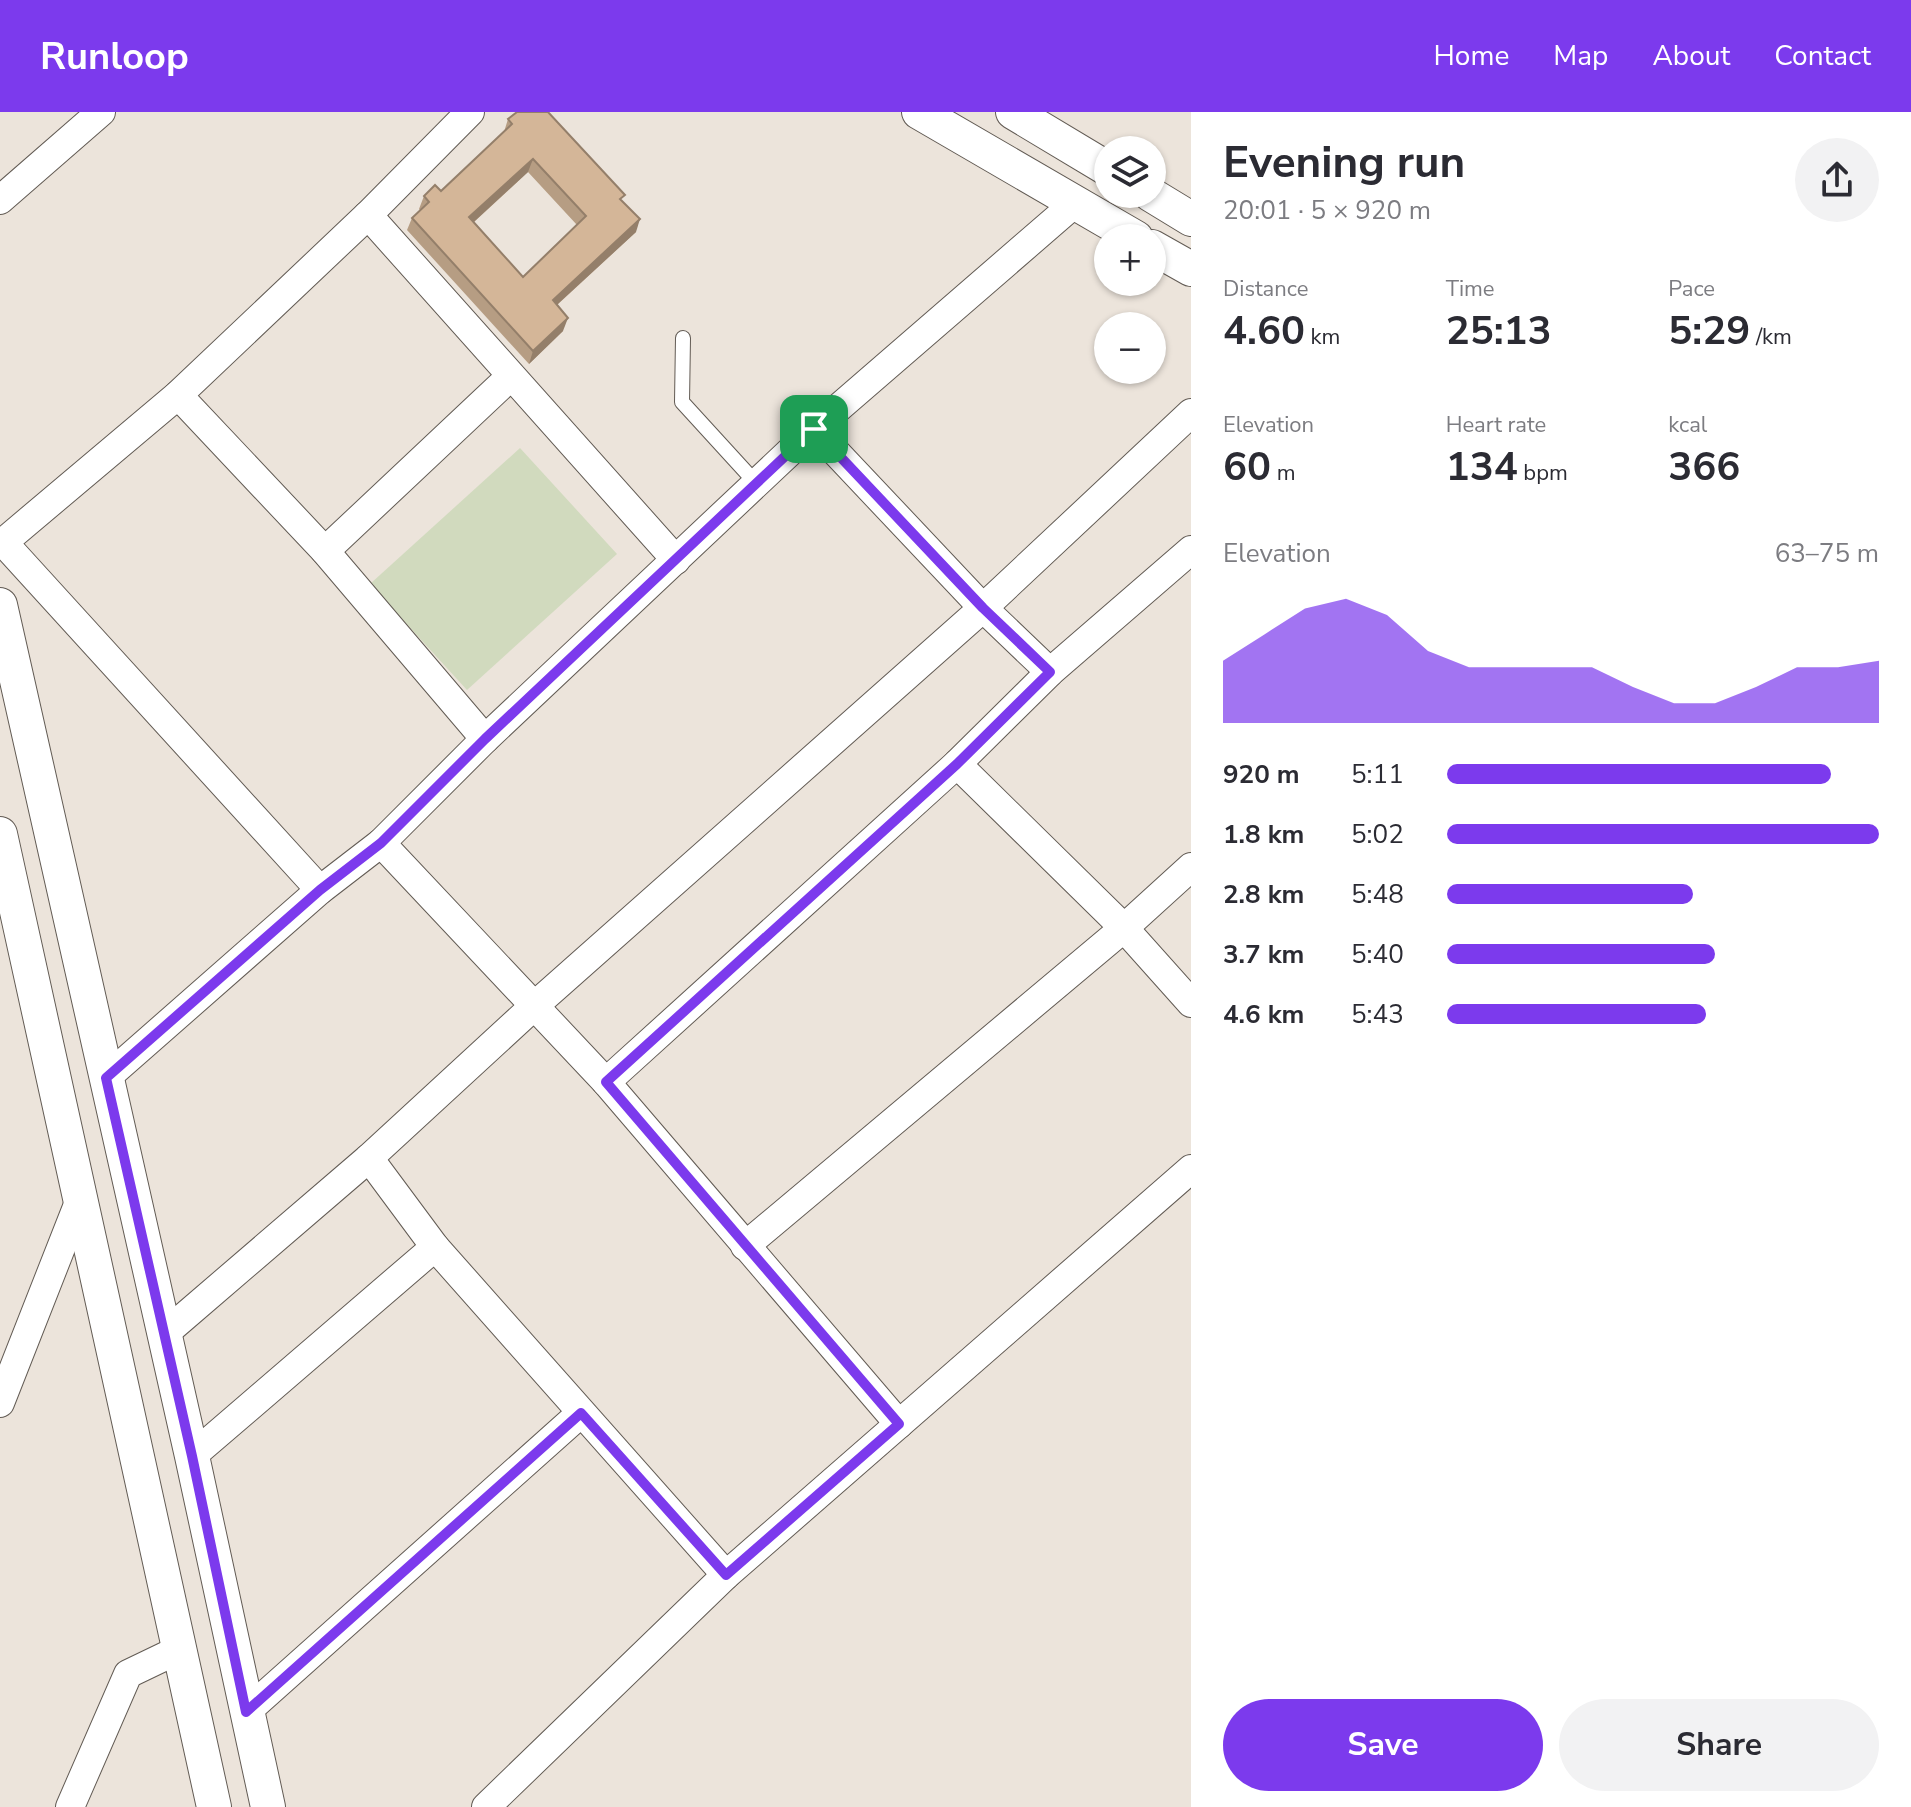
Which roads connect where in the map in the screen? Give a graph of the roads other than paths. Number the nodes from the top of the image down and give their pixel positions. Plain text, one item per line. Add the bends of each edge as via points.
1 (101, 112) edge
2 (470, 112) edge
3 (919, 112) edge
4 (1013, 112) edge
5 (1094, 161) edge
6 (0, 200) edge
7 (1075, 203) junction
8 (1166, 204) edge
9 (368, 215) junction
10 (1191, 219) edge
11 (1112, 224) edge
12 (1166, 255) edge
13 (1191, 269) edge
14 (683, 338) dead end
15 (510, 377) junction
16 (178, 395) junction
17 (1191, 413) edge
18 (814, 429) junction
19 (756, 483) junction
20 (2, 544) edge
21 (1191, 550) edge
22 (325, 551) junction
23 (676, 560) junction
24 (0, 605) edge
25 (983, 608) junction
26 (1050, 672) junction
27 (485, 739) junction
28 (957, 764) junction
29 (48, 816) junction
30 (0, 827) edge
31 (0, 834) edge
32 (381, 843) junction
33 (1191, 867) edge
34 (320, 890) junction
35 (1124, 928) junction
36 (1191, 1003) edge
37 (533, 1007) junction
38 (106, 1078) junction
39 (606, 1082) junction
40 (369, 1158) junction
41 (1191, 1169) edge
42 (81, 1197) junction
43 (745, 1246) junction
44 (435, 1247) junction
45 (163, 1335) junction
46 (0, 1403) edge
47 (581, 1413) junction
48 (899, 1424) junction
49 (192, 1456) junction
50 (726, 1575) junction
51 (178, 1650) junction
52 (246, 1712) junction
53 (70, 1807) edge
54 (214, 1807) edge
55 (268, 1807) edge
56 (486, 1807) edge

1 - 6 street
2 - 9 street
3 - 7 street
4 - 5 street
7 - 11 street
7 - 18 street
8 - 10 street
9 - 15 street
9 - 16 street
12 - 13 street
14 - 19 lane via 682,402
15 - 22 street
15 - 23 street
16 - 20 street
16 - 22 street
17 - 25 street
18 - 19 street
18 - 25 street
19 - 23 street
20 - 34 street
21 - 26 street
22 - 27 street
23 - 27 street
24 - 29 street
25 - 26 street
25 - 37 street
26 - 28 street
27 - 32 street
28 - 35 street
28 - 39 street
29 - 30 street
29 - 38 street
31 - 42 street
32 - 34 street
32 - 37 street
33 - 35 street
34 - 38 street
35 - 36 street
35 - 43 street
37 - 39 street
37 - 40 street
38 - 45 street
39 - 43 street
40 - 44 street
40 - 45 street
41 - 48 street
42 - 46 street
42 - 51 street
43 - 48 street
44 - 47 street
44 - 49 street
45 - 49 street
47 - 50 street
47 - 52 street
48 - 50 street
49 - 52 street
50 - 56 street
51 - 53 street via 128,1674
51 - 54 street
52 - 55 street

